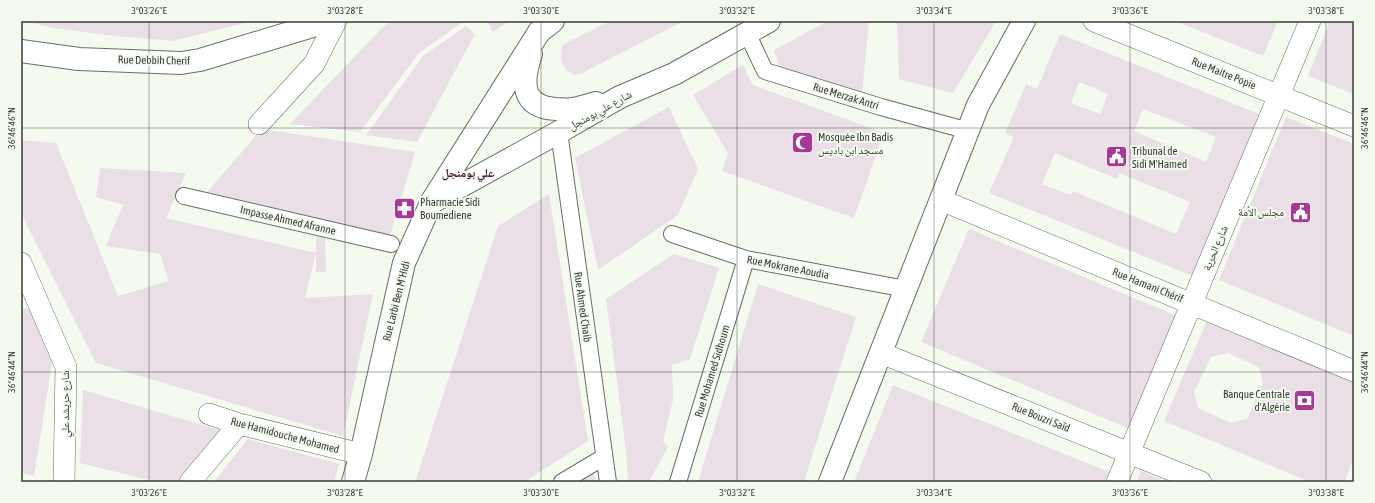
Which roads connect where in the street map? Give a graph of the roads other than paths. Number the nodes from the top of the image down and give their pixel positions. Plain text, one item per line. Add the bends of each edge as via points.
1 (329, 21) edge
2 (336, 21) edge
3 (769, 21) edge
4 (1024, 21) edge
5 (1094, 21) edge
6 (1310, 21) edge
7 (546, 27) edge
8 (747, 33) junction
9 (21, 51) edge
10 (1279, 96) junction
11 (620, 97) junction
12 (259, 124) dead end
13 (1354, 126) edge
14 (969, 131) junction
15 (559, 132) junction
16 (184, 196) dead end
17 (941, 200) junction
18 (432, 201) junction
19 (672, 234) dead end
20 (391, 244) dead end
21 (746, 259) junction
22 (21, 263) edge
23 (906, 289) junction
24 (1192, 303) junction
25 (881, 353) junction
26 (1354, 371) edge
27 (209, 414) dead end
28 (239, 424) junction
29 (1129, 453) junction
30 (361, 454) junction
31 (604, 457) junction
32 (64, 482) edge
33 (190, 482) edge
34 (353, 482) edge
35 (562, 482) edge
36 (608, 482) edge
37 (678, 482) edge
38 (830, 482) edge
39 (1117, 482) edge
40 (1200, 482) edge

1 - 9 main road, Rue Debbih Cherif via 200,60 181,63 79,59
2 - 12 street via 314,64
3 - 8 main road, شارع علي بومنجل
4 - 14 main road via 978,105
5 - 10 street, Rue Maitre Popie
6 - 10 street, شارع الحرية
7 - 11 main road via 526,69 526,88 533,100 540,106 571,110
7 - 18 main road, Rue Larbi Ben M'Hidi
8 - 11 main road, شارع علي بومنجل via 674,74
8 - 14 street, Rue Merzak Antri via 765,71
10 - 13 street, Rue Maitre Popie
10 - 24 street, شارع الحرية
11 - 15 main road, شارع علي بومنجل
14 - 17 main road
15 - 18 main road, شارع علي بومنجل
15 - 31 street, Rue Ahmed Chaib
16 - 20 street, Impasse Ahmed Afranne
17 - 23 main road
17 - 24 street, Rue Hamani Chérif
18 - 30 main road, Rue Larbi Ben M'Hidi via 404,263
19 - 21 street, Rue Mokrane Aoudia
21 - 23 street, Rue Mokrane Aoudia
21 - 37 street, Rue Mohamed Sidhoum
22 - 32 street, شارع حريشد علي via 66,368
23 - 25 main road
24 - 26 street, Rue Hamani Chérif
24 - 29 street, شارع الحرية
25 - 29 street, Rue Bouzri Saïd
25 - 38 main road
27 - 28 street, Rue Hamidouche Mohamed
28 - 30 street, Rue Hamidouche Mohamed
28 - 33 street
29 - 39 street, شارع الحرية
29 - 40 street, Rue Bouzri Saïd
30 - 34 main road, Rue Larbi Ben M'Hidi
31 - 35 street
31 - 36 street, Rue Ahmed Chaib

